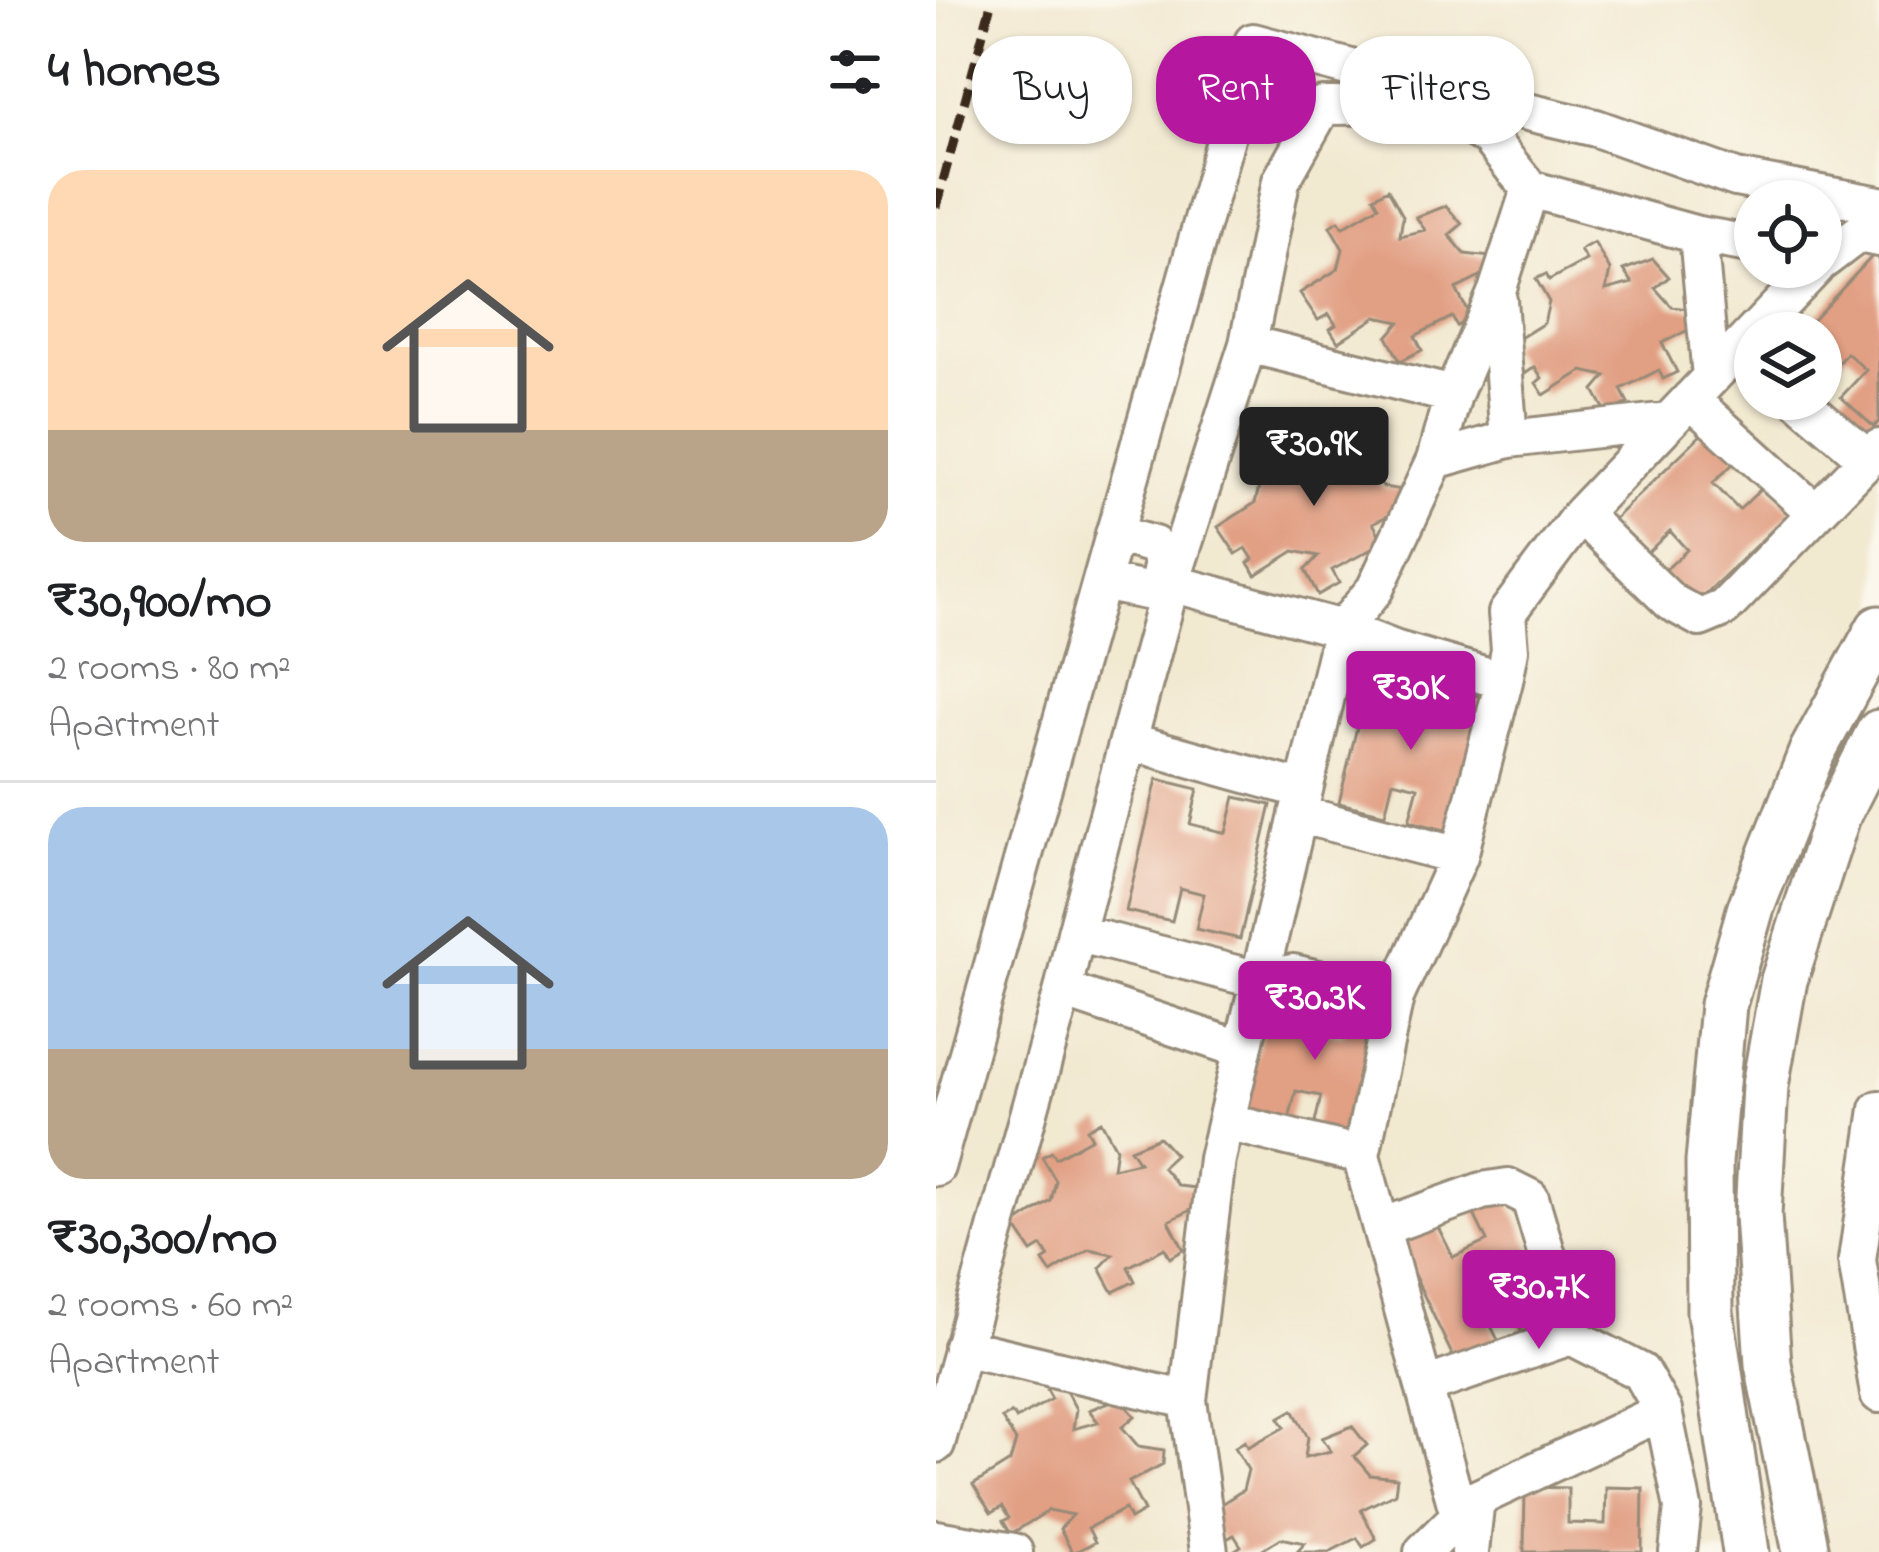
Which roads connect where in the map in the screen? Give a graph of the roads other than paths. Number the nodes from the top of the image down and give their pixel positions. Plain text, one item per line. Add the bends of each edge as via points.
1 (1736, 178) joint
2 (1743, 180) edge
3 (1530, 189) junction
4 (1842, 201) edge
5 (1879, 206) edge
6 (1698, 235) junction
7 (1879, 238) edge
8 (1734, 241) edge
9 (1842, 245) edge
10 (1799, 288) edge
11 (1497, 291) junction
12 (1780, 312) edge
13 (1248, 344) junction
14 (1734, 365) edge
15 (1454, 395) junction
16 (1690, 399) junction
17 (1827, 420) edge
18 (1509, 439) junction
19 (1874, 454) edge
20 (1435, 460) junction
21 (1816, 513) junction
22 (1581, 514) junction
23 (1114, 534) junction
24 (1101, 582) junction
25 (1166, 582) junction
26 (1342, 629) junction
27 (1879, 629) edge
28 (1504, 681) junction
29 (1879, 733) edge
30 (1128, 741) junction
31 (1301, 802) junction
32 (1460, 856) junction
33 (1076, 933) junction
34 (1259, 980) junction
35 (1063, 990) junction
36 (1395, 997) junction
37 (1243, 1050) junction
38 (1879, 1109) edge
39 (1226, 1122) junction
40 (1361, 1155) junction
41 (936, 1166) edge
42 (1382, 1227) junction
43 (1868, 1260) edge
44 (1571, 1336) junction
45 (962, 1348) junction
46 (1423, 1380) junction
47 (1879, 1394) edge
48 (1188, 1400) junction
49 (1663, 1411) junction
50 (936, 1444) edge
51 (1476, 1499) junction
52 (936, 1540) edge
53 (1014, 1552) edge
54 (1209, 1552) edge
55 (1422, 1552) edge
56 (1470, 1552) edge
57 (1678, 1552) edge
58 (1745, 1552) edge
59 (1806, 1552) edge

1 - 2 street
1 - 23 street via 1595,128 1253,42
3 - 6 street
3 - 11 street
3 - 13 street via 1488,137 1432,105 1323,106 1281,181
4 - 5 street
6 - 8 street
6 - 16 street
7 - 9 street via 1858,234
10 - 12 street
11 - 15 street
11 - 18 street
13 - 15 street
13 - 25 street
14 - 16 street
15 - 20 street
16 - 18 street
16 - 21 street
16 - 22 street
17 - 19 street
18 - 20 street
19 - 21 street
20 - 26 street via 1375,589
21 - 22 street via 1724,608 1700,618 1671,602
22 - 28 street via 1508,614
23 - 24 street
23 - 25 street via 1154,545
24 - 25 street via 1146,591
24 - 41 street
25 - 26 street
25 - 30 street
26 - 28 street
26 - 31 street
27 - 58 street via 1813,752 1751,907 1723,1005 1709,1162 1710,1312
28 - 32 street
29 - 59 street via 1837,816 1784,980 1765,1086 1758,1215 1768,1364
30 - 31 street
30 - 33 street
31 - 32 street
31 - 34 street
32 - 36 street
33 - 34 street
33 - 35 street
34 - 36 street via 1293,973
34 - 37 street
35 - 37 street
35 - 45 street
36 - 40 street
37 - 39 street
38 - 43 street
39 - 40 street
39 - 48 street
40 - 42 street
42 - 44 street via 1482,1191 1508,1187 1530,1198
42 - 46 street
43 - 47 street
44 - 46 street
44 - 49 street via 1641,1372
45 - 48 street
45 - 50 street
46 - 51 street via 1456,1504
46 - 55 street via 1435,1496
48 - 54 street
49 - 51 street
49 - 57 street via 1683,1508
51 - 55 street
51 - 56 street
52 - 53 street

